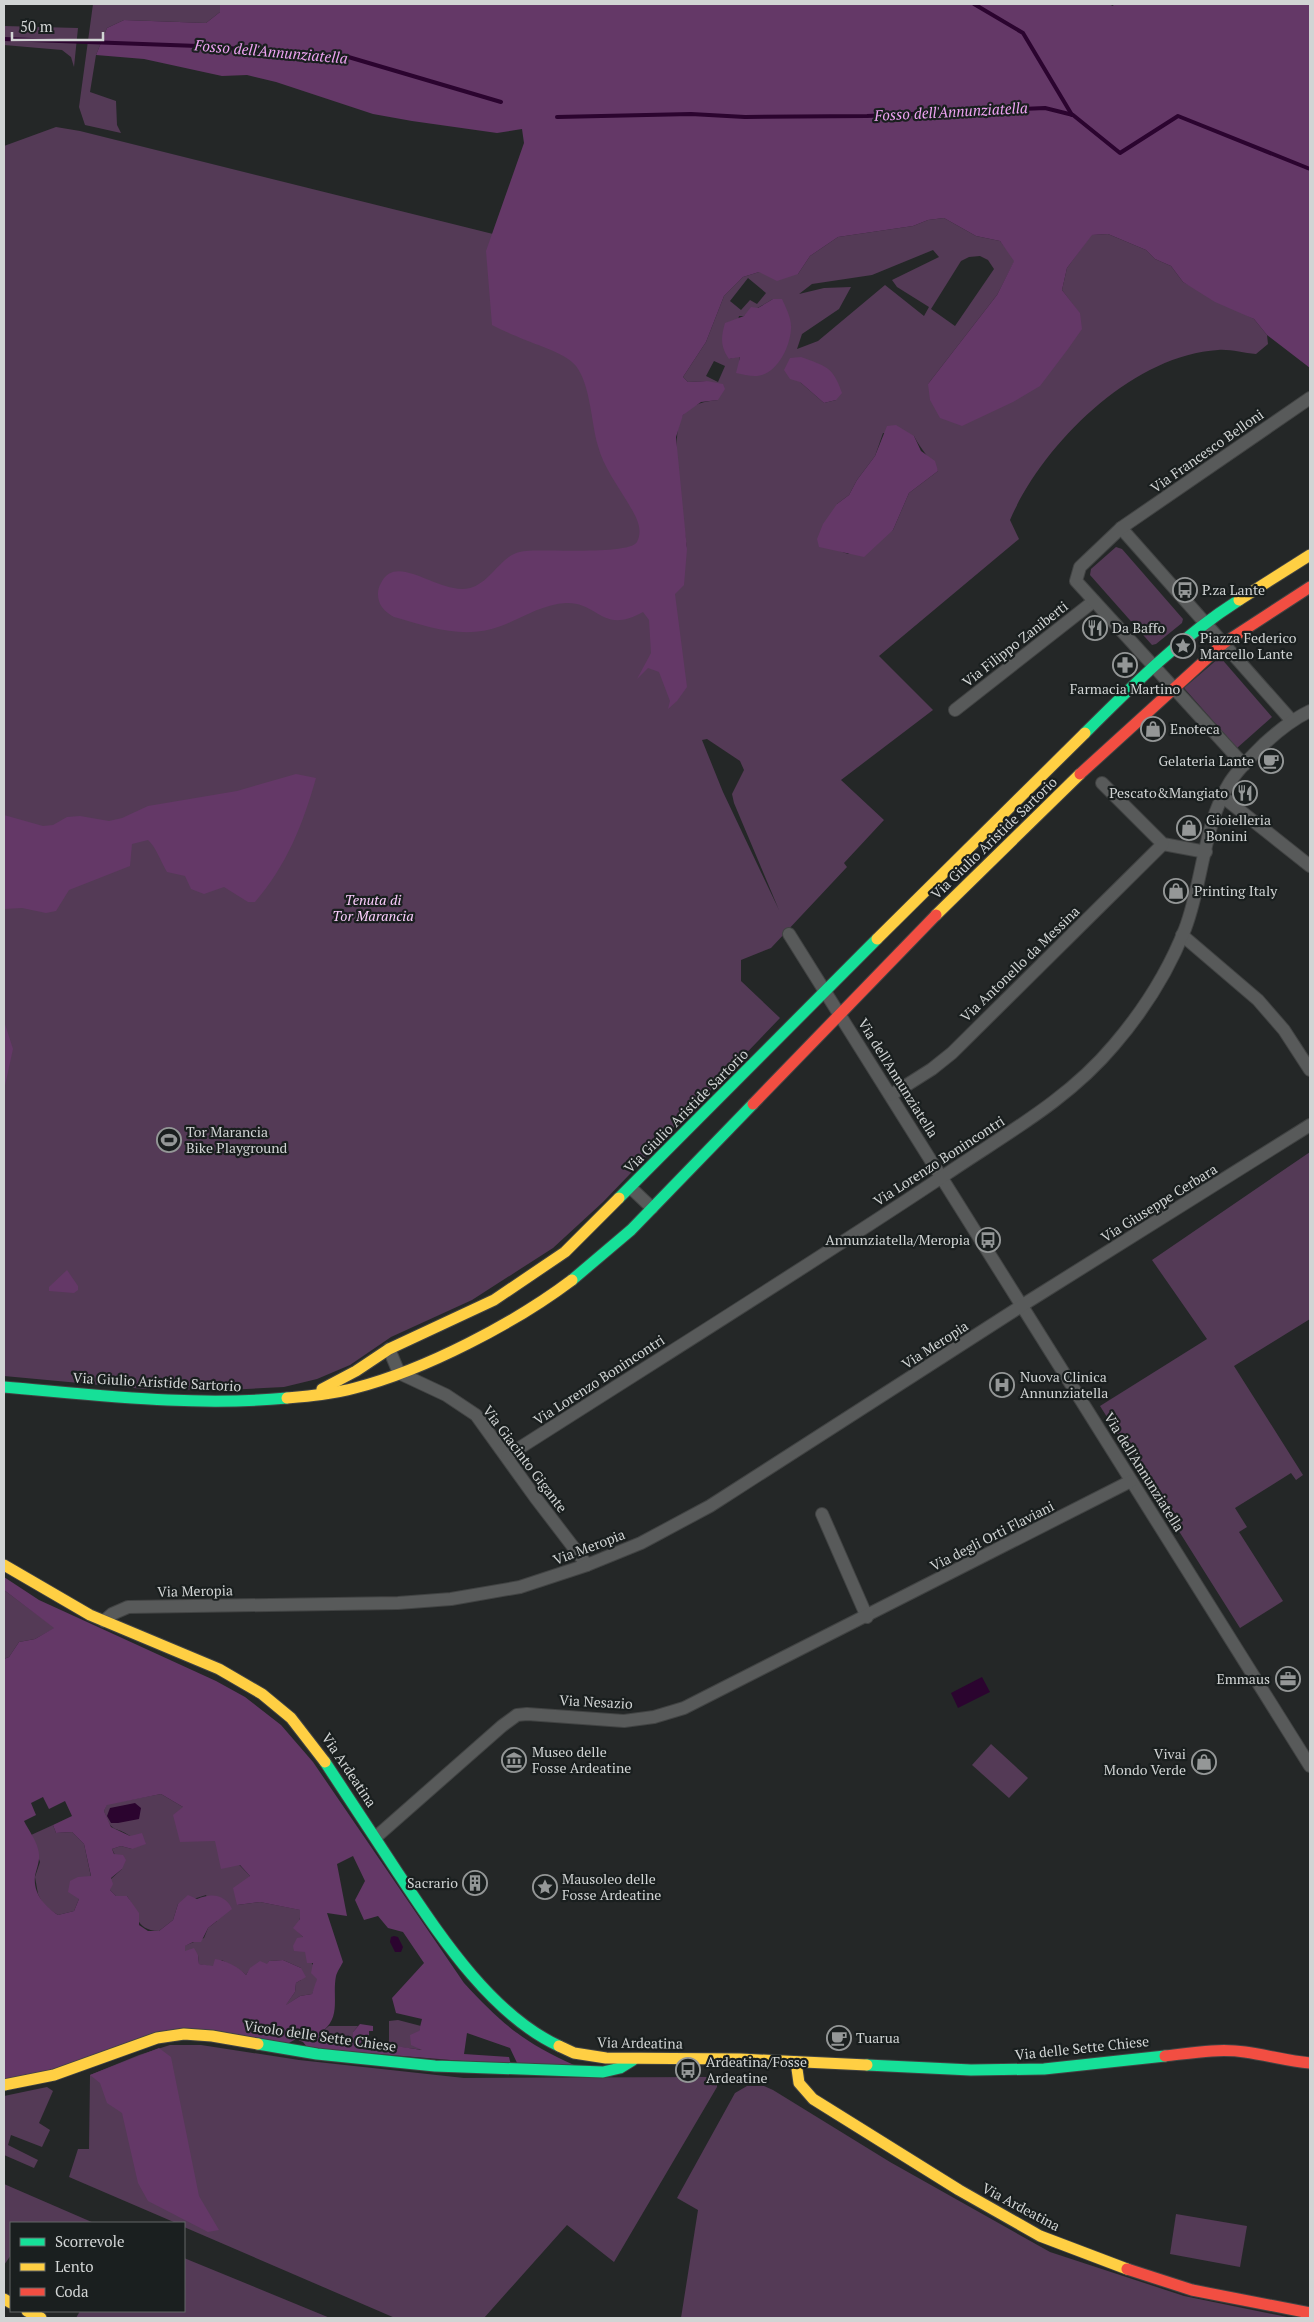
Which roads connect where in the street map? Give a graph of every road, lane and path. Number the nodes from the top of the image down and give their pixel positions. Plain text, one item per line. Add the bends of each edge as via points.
1 (1310, 398) edge
2 (1121, 528) junction
3 (1310, 555) edge
4 (1310, 587) edge
5 (1094, 601) junction
6 (1205, 622) junction
7 (1224, 643) junction
8 (1154, 665) junction
9 (1174, 687) junction
10 (955, 710) dead end
11 (1310, 711) edge
12 (1292, 721) junction
13 (1244, 766) junction
14 (1102, 783) dead end
15 (1223, 797) junction
16 (1164, 844) junction
17 (1206, 852) junction
18 (1310, 866) edge
19 (789, 934) dead end
20 (1182, 935) junction
21 (826, 990) junction
22 (841, 1016) junction
23 (1310, 1070) edge
24 (891, 1095) junction
25 (1310, 1125) edge
26 (942, 1177) junction
27 (631, 1188) junction
28 (652, 1208) junction
29 (1023, 1306) junction
30 (389, 1349) junction
31 (399, 1373) junction
32 (4, 1387) edge
33 (308, 1395) junction
34 (507, 1456) junction
35 (1131, 1481) junction
36 (822, 1514) dead end
37 (4, 1565) edge
38 (587, 1565) junction
39 (868, 1617) junction
40 (104, 1621) junction
41 (1310, 1766) edge
42 (376, 1837) junction
43 (636, 2058) junction
44 (796, 2062) junction
45 (1310, 2063) edge
46 (4, 2086) edge
47 (29, 2312) edge
48 (1310, 2314) edge
49 (41, 2318) edge

1 - 2 street, Via Francesco Belloni
2 - 5 street via 1076,574 1076,581
2 - 6 street
3 - 6 street
4 - 7 street
5 - 8 street
5 - 10 street, Via Filippo Zaniberti
6 - 7 street
6 - 8 street
7 - 9 street
7 - 12 street
8 - 9 street
8 - 21 street, Via Giulio Aristide Sartorio
9 - 13 street
9 - 22 street, Via Giulio Aristide Sartorio via 999,853
11 - 12 street
12 - 13 street
13 - 15 street, Via Lorenzo Bonincontri via 1229,783
14 - 16 street
15 - 17 street, Via Lorenzo Bonincontri
15 - 18 street
16 - 17 street
16 - 24 street, Via Antonello da Messina via 952,1052
17 - 20 street, Via Lorenzo Bonincontri
19 - 21 street
20 - 23 street via 1258,1000 1284,1030
20 - 26 street, Via Lorenzo Bonincontri via 1143,1009 1086,1077 1034,1117
21 - 22 street
21 - 27 street, Via Giulio Aristide Sartorio
22 - 24 street, Via dell'Annunziatella
22 - 28 street, Via Giulio Aristide Sartorio
24 - 26 street, Via dell'Annunziatella
25 - 29 street, Via Giuseppe Cerbara
26 - 29 street, Via dell'Annunziatella
26 - 34 street, Via Lorenzo Bonincontri
27 - 28 street, Via Giulio Aristide Sartorio
27 - 30 street, Via Giulio Aristide Sartorio via 581,1238 528,1279 469,1313
28 - 31 street, Via Giulio Aristide Sartorio via 604,1255 540,1304 486,1335
29 - 35 street, Via dell'Annunziatella
29 - 38 street, Via Meropia via 710,1506 641,1543
30 - 31 street
30 - 33 street, Via Giulio Aristide Sartorio via 356,1371
31 - 33 street, Via Giulio Aristide Sartorio via 353,1388
31 - 34 street, Via Giacinto Gigante via 466,1407 484,1424
32 - 33 street, Via Giulio Aristide Sartorio via 196,1402 246,1402
34 - 38 street, Via Giacinto Gigante
35 - 39 street, Via degli Orti Flaviani
35 - 41 street, Via dell'Annunziatella
36 - 39 street
37 - 40 street, Via Ardeatina
38 - 40 street, Via Meropia via 520,1587 451,1599 398,1603 128,1607
39 - 42 street, Via Nesazio via 674,1712 654,1718 624,1721 518,1715
40 - 42 street, Via Ardeatina via 197,1660 280,1707 310,1740
42 - 43 street, Via Ardeatina via 455,1956 511,2015 542,2038 574,2053
43 - 44 street, Via Ardeatina
43 - 46 street, Vicolo delle Sette Chiese via 620,2068 603,2072 456,2067 325,2055 184,2034 157,2038 54,2075
44 - 45 street, Via delle Sette Chiese via 1024,2070 1234,2051
44 - 48 street, Via Ardeatina via 800,2086 813,2099 1040,2236 1192,2290
47 - 49 street

